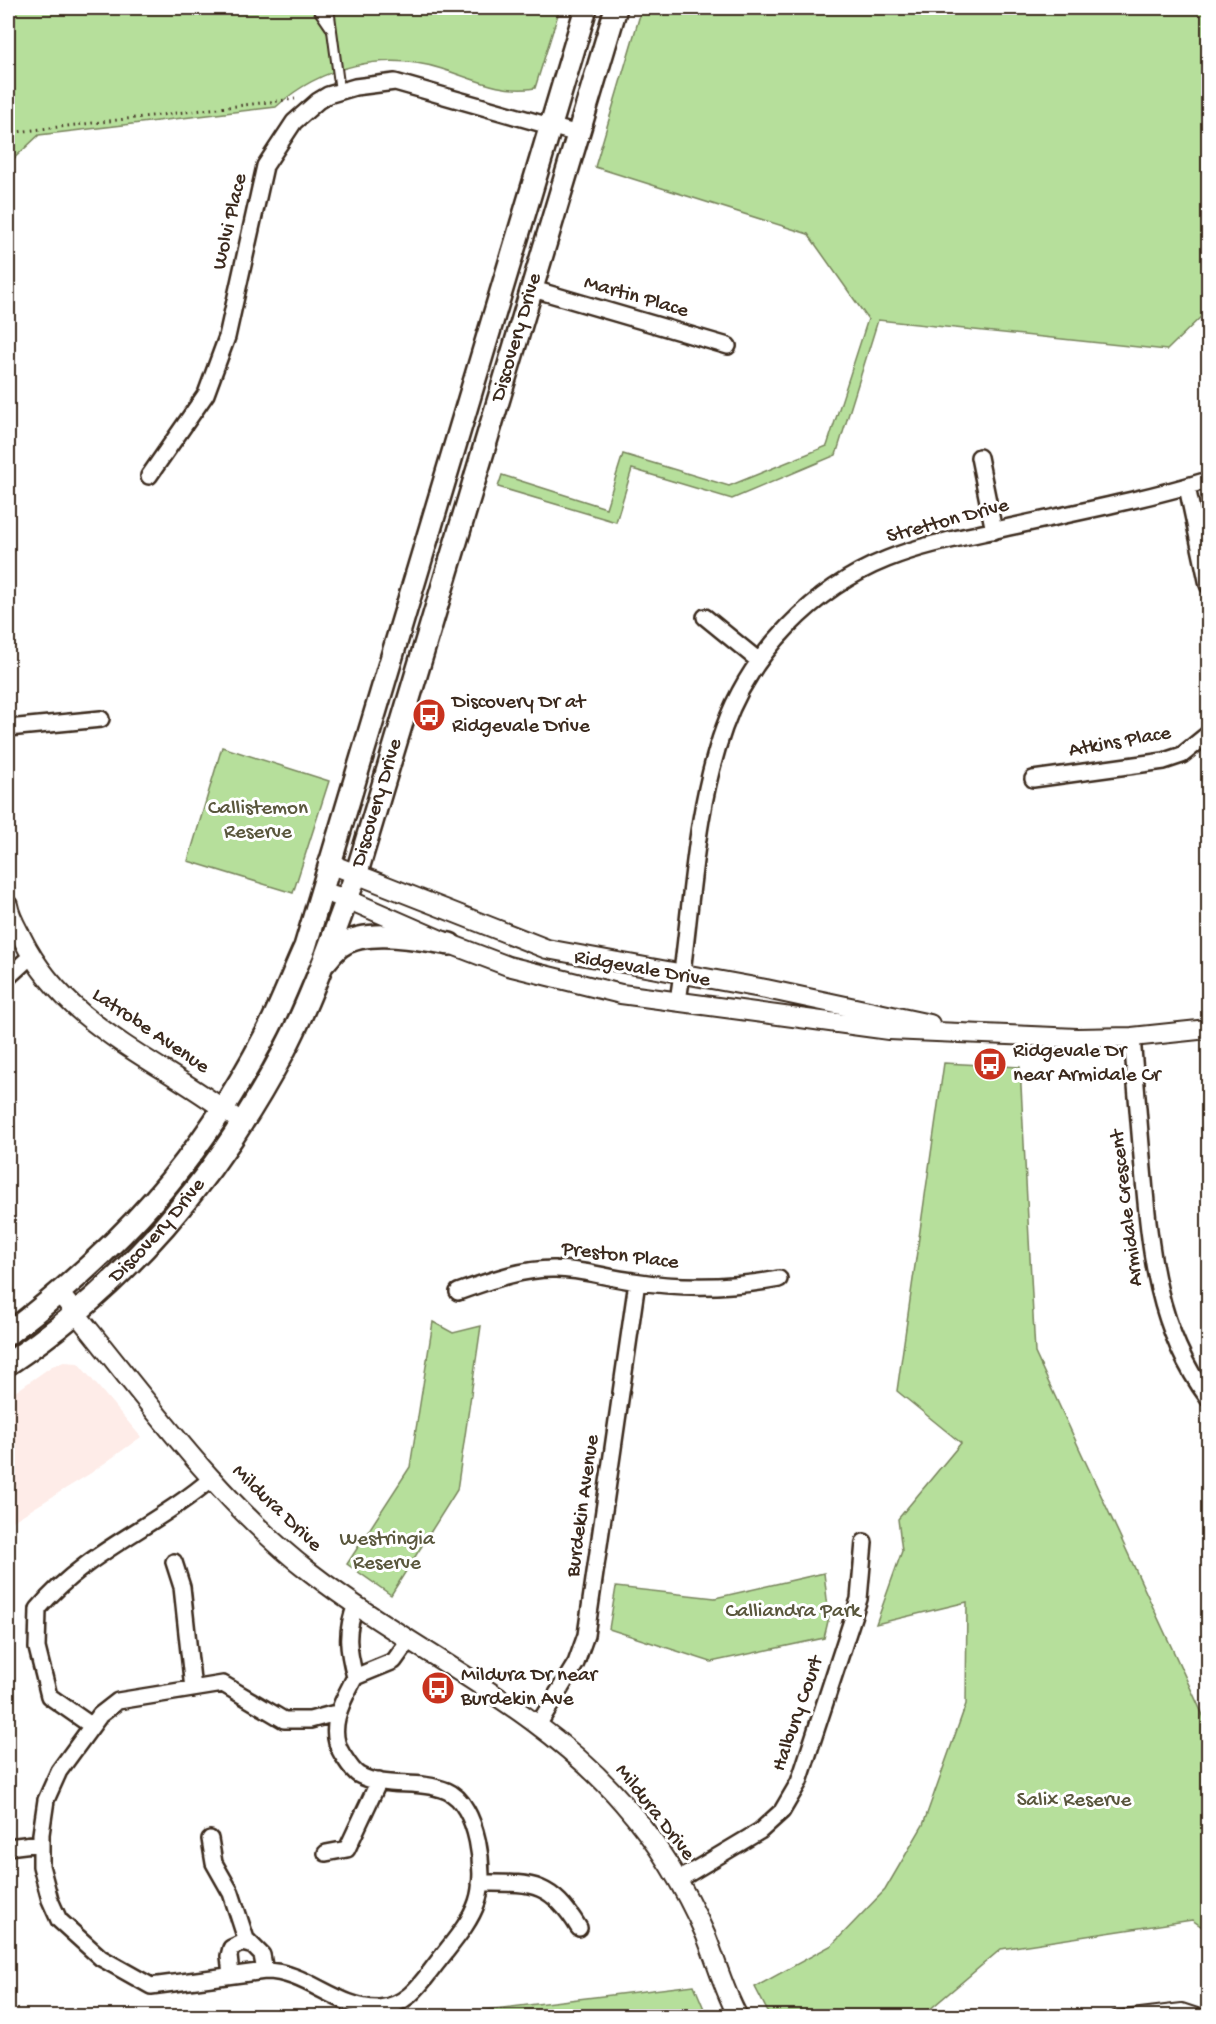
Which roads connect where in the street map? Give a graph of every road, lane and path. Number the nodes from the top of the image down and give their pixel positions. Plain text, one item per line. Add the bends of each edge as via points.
1 (317, 8) edge
2 (329, 8) edge
3 (586, 8) edge
4 (616, 8) edge
5 (331, 29) junction
6 (340, 91) junction
7 (318, 101) junction
8 (549, 126) junction
9 (8, 133) edge
10 (578, 134) junction
11 (533, 289) junction
12 (728, 346) dead end
13 (979, 457) dead end
14 (149, 476) dead end
15 (1209, 480) edge
16 (1187, 487) junction
17 (994, 531) junction
18 (1209, 585) edge
19 (705, 617) dead end
20 (759, 661) junction
21 (101, 719) dead end
22 (8, 728) edge
23 (1209, 734) edge
24 (1033, 779) dead end
25 (328, 863) junction
26 (357, 872) junction
27 (321, 891) junction
28 (347, 899) junction
29 (8, 905) edge
30 (450, 945) junction
31 (31, 956) junction
32 (322, 965) junction
33 (682, 974) junction
34 (8, 977) edge
35 (678, 1001) junction
36 (1209, 1029) edge
37 (970, 1033) junction
38 (1132, 1037) junction
39 (224, 1109) junction
40 (243, 1124) junction
41 (779, 1279) dead end
42 (637, 1282) junction
43 (458, 1292) dead end
44 (60, 1294) junction
45 (75, 1312) junction
46 (8, 1334) edge
47 (8, 1364) edge
48 (1209, 1398) edge
49 (212, 1478) junction
50 (864, 1542) dead end
51 (174, 1562) dead end
52 (356, 1605) junction
53 (409, 1640) junction
54 (355, 1677) junction
55 (193, 1689) junction
56 (336, 1713) junction
57 (538, 1725) junction
58 (92, 1726) junction
59 (379, 1781) junction
60 (210, 1839) dead end
61 (41, 1843) junction
62 (8, 1847) edge
63 (326, 1853) dead end
64 (678, 1880) junction
65 (480, 1883) junction
66 (579, 1928) dead end
67 (250, 1945) junction
68 (265, 1971) junction
69 (231, 1975) junction
70 (738, 2016) edge
71 (1115, 2016) edge
72 (1206, 2016) edge

1 - 5 lane
2 - 5 lane
3 - 8 main road, Discovery Drive
4 - 10 main road, Discovery Drive
5 - 6 lane
6 - 7 street, Wolvi Place
6 - 8 street, Wolvi Place via 395,82
7 - 9 path via 302,98
7 - 14 street, Wolvi Place via 294,122 265,166 227,337 206,394
8 - 10 street, Wolvi Place
8 - 25 main road, Discovery Drive
10 - 11 main road, Discovery Drive
11 - 12 street, Martin Place
11 - 26 main road, Discovery Drive
13 - 17 street
15 - 16 street, Stretton Drive
16 - 17 street, Stretton Drive
16 - 18 street
17 - 20 street, Stretton Drive via 953,538 886,559 855,576 813,603
19 - 20 street
20 - 33 street, Stretton Drive via 736,698 714,762
21 - 22 street
23 - 24 street, Atkins Place via 1182,755 1164,761
25 - 26 street, Ridgevale Drive
25 - 27 main road, Discovery Drive
26 - 28 main road, Discovery Drive
26 - 33 street, Ridgevale Drive via 547,949
27 - 28 street, Ridgevale Drive
27 - 39 main road, Discovery Drive via 305,946 267,1032
28 - 30 street, Ridgevale Drive
28 - 32 main road, Discovery Drive
29 - 31 street, Latrobe Avenue
30 - 32 main road via 401,935 363,939 340,946
30 - 35 street, Ridgevale Drive via 508,966 621,994
31 - 34 street
31 - 39 street, Latrobe Avenue via 53,987 93,1024
32 - 40 main road, Discovery Drive via 284,1052
33 - 35 street, Stretton Drive
33 - 37 street, Ridgevale Drive
35 - 37 street, Ridgevale Drive via 889,1030
36 - 38 street, Ridgevale Drive
37 - 38 street, Ridgevale Drive
38 - 48 street, Armidale Crescent via 1156,1285 1184,1357
39 - 40 street, Latrobe Avenue
39 - 44 main road, Discovery Drive via 165,1190
40 - 45 main road, Discovery Drive via 214,1167 162,1230 101,1292
41 - 42 street, Preston Place via 707,1288
42 - 43 street, Preston Place via 556,1269 520,1273
42 - 57 street, Burdekin Avenue via 586,1635 576,1663
44 - 45 street, Mildura Drive
44 - 46 main road, Discovery Drive
45 - 47 main road, Discovery Drive
45 - 49 street, Mildura Drive
49 - 52 street, Mildura Drive via 267,1536
49 - 58 street via 179,1505 71,1574 38,1609 37,1648 49,1696
50 - 64 street, Halbury Court via 859,1599 799,1782 782,1811 760,1832
51 - 55 street via 182,1587
52 - 53 street, Mildura Drive
52 - 54 street via 347,1638
53 - 54 street via 394,1661
53 - 57 street, Mildura Drive
54 - 56 street
55 - 56 street via 223,1684 284,1720 310,1720
55 - 58 street via 118,1701 100,1714
56 - 59 street via 340,1751 357,1774
57 - 64 street, Mildura Drive via 588,1766 623,1804 651,1837
58 - 61 street via 59,1771 46,1800
59 - 63 street via 347,1849
59 - 65 street via 425,1784 450,1792 468,1810 478,1845
60 - 67 street via 214,1863 231,1893
61 - 62 street
61 - 69 street via 41,1866 59,1920 101,1958 151,1986
64 - 70 street, Mildura Drive
65 - 66 street via 527,1882 550,1892 568,1908
65 - 68 street via 477,1902 459,1934 400,2005 357,2007 282,1971
67 - 68 street via 262,1955
67 - 69 street via 242,1943 231,1948
68 - 69 street
71 - 72 lane via 1182,2008

